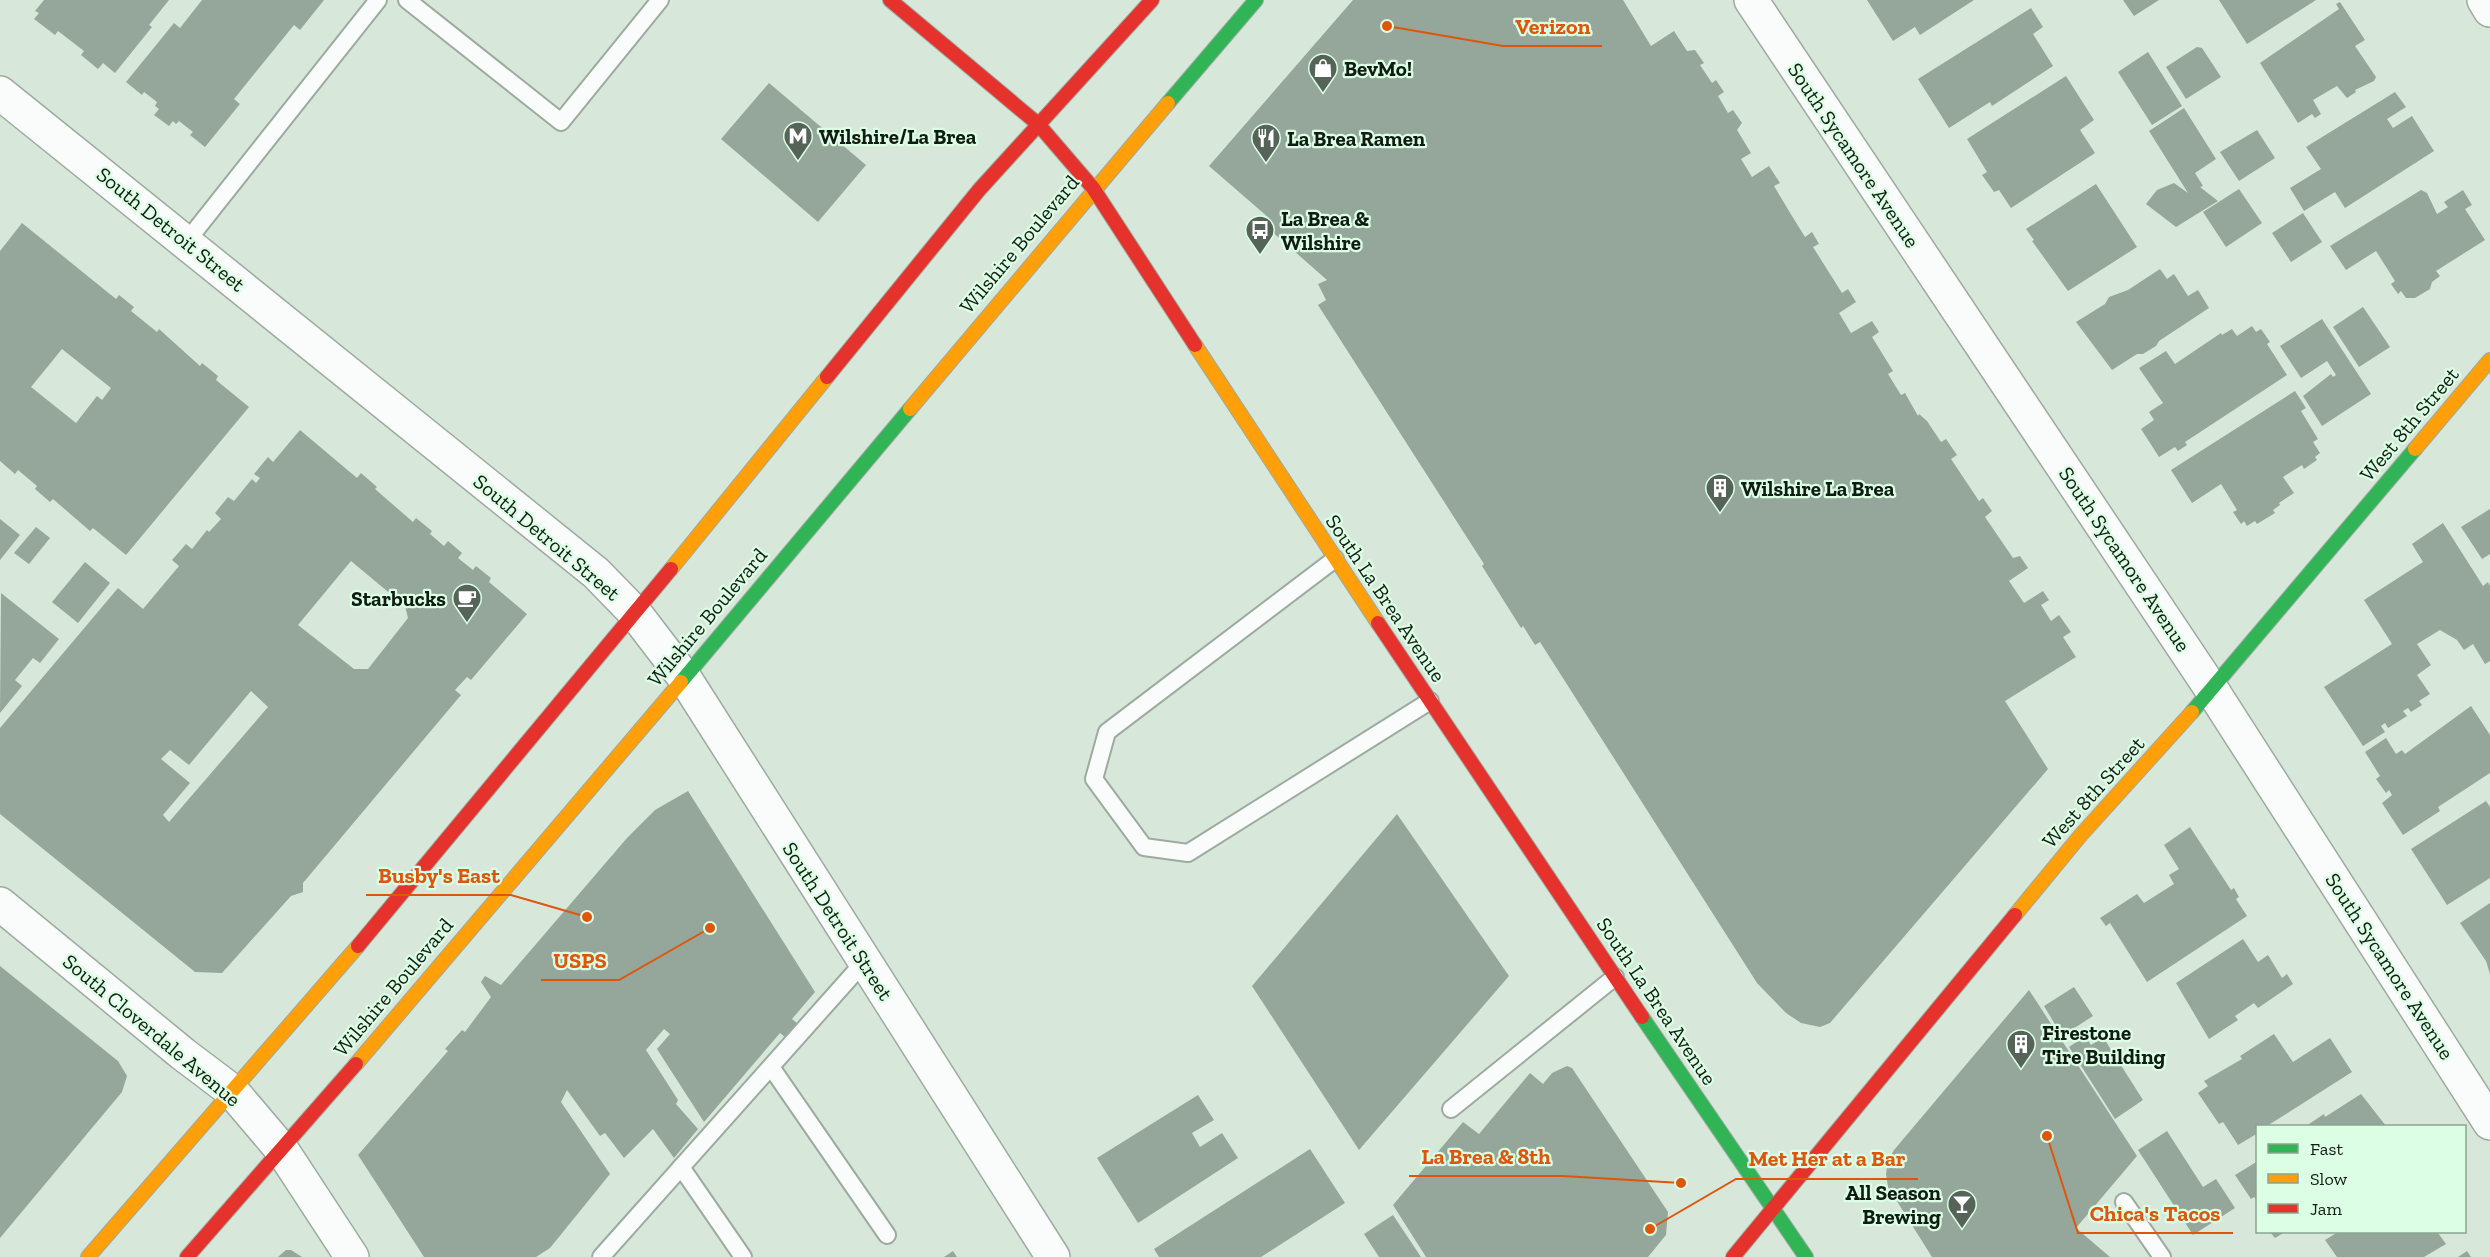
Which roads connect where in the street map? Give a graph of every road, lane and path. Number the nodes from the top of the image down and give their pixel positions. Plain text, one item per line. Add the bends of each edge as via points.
1 (378, 0) edge
2 (407, 0) edge
3 (660, 0) edge
4 (890, 0) edge
5 (1152, 0) edge
6 (1256, 0) edge
7 (1751, 0) edge
8 (2484, 0) edge
9 (2490, 9) edge
10 (0, 93) edge
11 (1038, 124) junction
12 (1093, 188) junction
13 (187, 241) junction
14 (2490, 360) edge
15 (1335, 559) junction
16 (635, 613) junction
17 (684, 677) junction
18 (2212, 690) junction
19 (1430, 701) junction
20 (0, 904) edge
21 (864, 962) junction
22 (1615, 977) junction
23 (771, 1066) junction
24 (232, 1091) junction
25 (1452, 1109) dead end
26 (2490, 1123) edge
27 (282, 1150) junction
28 (681, 1167) junction
29 (2124, 1202) dead end
30 (1774, 1209) junction
31 (887, 1235) dead end
32 (610, 1253) edge
33 (88, 1257) edge
34 (187, 1257) edge
35 (351, 1257) edge
36 (743, 1257) edge
37 (1053, 1257) edge
38 (1733, 1257) edge
39 (1806, 1257) edge
40 (2162, 1257) edge

1 - 13 lane
2 - 3 lane via 561,122
4 - 11 main road, South La Brea Avenue
5 - 11 main road
6 - 12 main road, Wilshire Boulevard
7 - 18 street, South Sycamore Avenue
8 - 9 street
10 - 13 street, South Detroit Street
11 - 12 main road, South La Brea Avenue
11 - 16 main road via 979,190
12 - 15 main road, South La Brea Avenue
12 - 17 main road, Wilshire Boulevard
13 - 16 street, South Detroit Street via 596,573
14 - 18 main road, West 8th Street
15 - 19 main road, South La Brea Avenue
15 - 19 lane via 1107,732 1094,779 1144,847 1188,854
16 - 17 street, South Detroit Street
16 - 24 main road via 327,983
17 - 21 street, South Detroit Street
17 - 27 main road, Wilshire Boulevard
18 - 26 street, South Sycamore Avenue
18 - 30 main road, West 8th Street via 2066,852
19 - 22 main road, South La Brea Avenue
20 - 24 street, South Cloverdale Avenue
21 - 23 lane
21 - 37 street, South Detroit Street
22 - 25 lane
22 - 30 main road, South La Brea Avenue
23 - 28 lane
23 - 31 lane
24 - 27 street, South Cloverdale Avenue
24 - 33 main road
27 - 34 main road, Wilshire Boulevard
27 - 35 street, South Cloverdale Avenue
28 - 32 lane
28 - 36 lane
29 - 40 lane
30 - 38 main road, West 8th Street
30 - 39 main road, South La Brea Avenue

